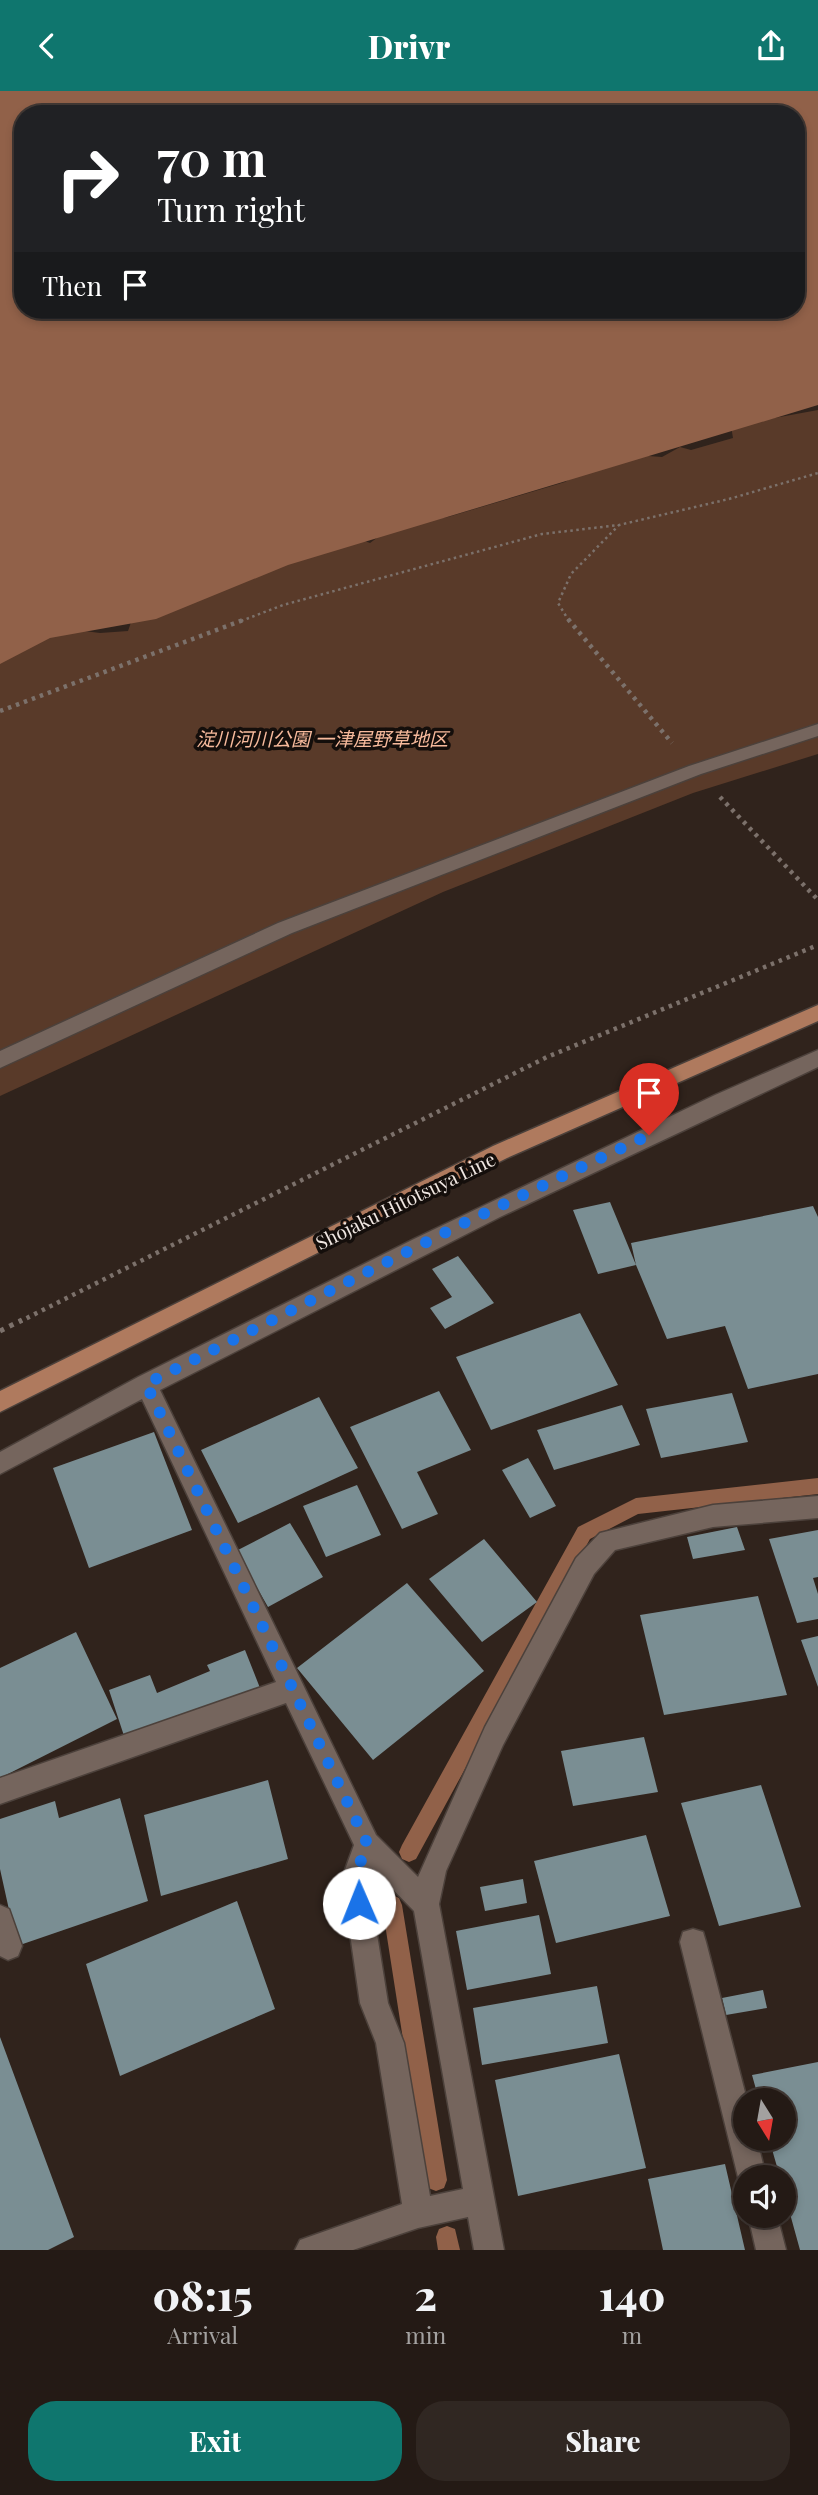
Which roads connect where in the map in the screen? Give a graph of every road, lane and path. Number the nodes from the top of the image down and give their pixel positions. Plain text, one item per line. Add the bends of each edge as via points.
1 (818, 473) edge
2 (619, 524) junction
3 (0, 711) edge
4 (818, 730) edge
5 (695, 770) junction
6 (818, 900) edge
7 (818, 946) edge
8 (818, 1013) edge
9 (818, 1058) edge
10 (0, 1060) edge
11 (0, 1331) edge
12 (146, 1384) junction
13 (0, 1402) edge
14 (0, 1464) edge
15 (818, 1507) edge
16 (293, 1688) junction
17 (0, 1791) edge
18 (367, 1843) junction
19 (426, 1905) junction
20 (0, 1918) edge
21 (693, 1942) dead end
22 (8, 1946) dead end
23 (749, 2165) edge
24 (480, 2200) junction
25 (418, 2213) junction
26 (765, 2228) edge
27 (310, 2250) edge
28 (489, 2250) edge
29 (771, 2250) edge

1 - 2 path
2 - 3 path via 542,534 284,605
2 - 5 path via 571,574 558,603
4 - 5 street
5 - 6 path
5 - 10 street via 285,928
7 - 11 path via 547,1058
8 - 13 main road, Shojaku Hitotsuya Line via 500,1152
9 - 12 street via 462,1224
12 - 14 street
12 - 16 street
15 - 19 street via 713,1516 608,1541 585,1566 495,1736 433,1870
16 - 17 street
16 - 18 street
18 - 19 street
18 - 25 street via 355,1878 374,2003 390,2043
19 - 24 street
20 - 22 street
21 - 23 street
24 - 25 street
24 - 28 street
25 - 27 street
26 - 29 street

